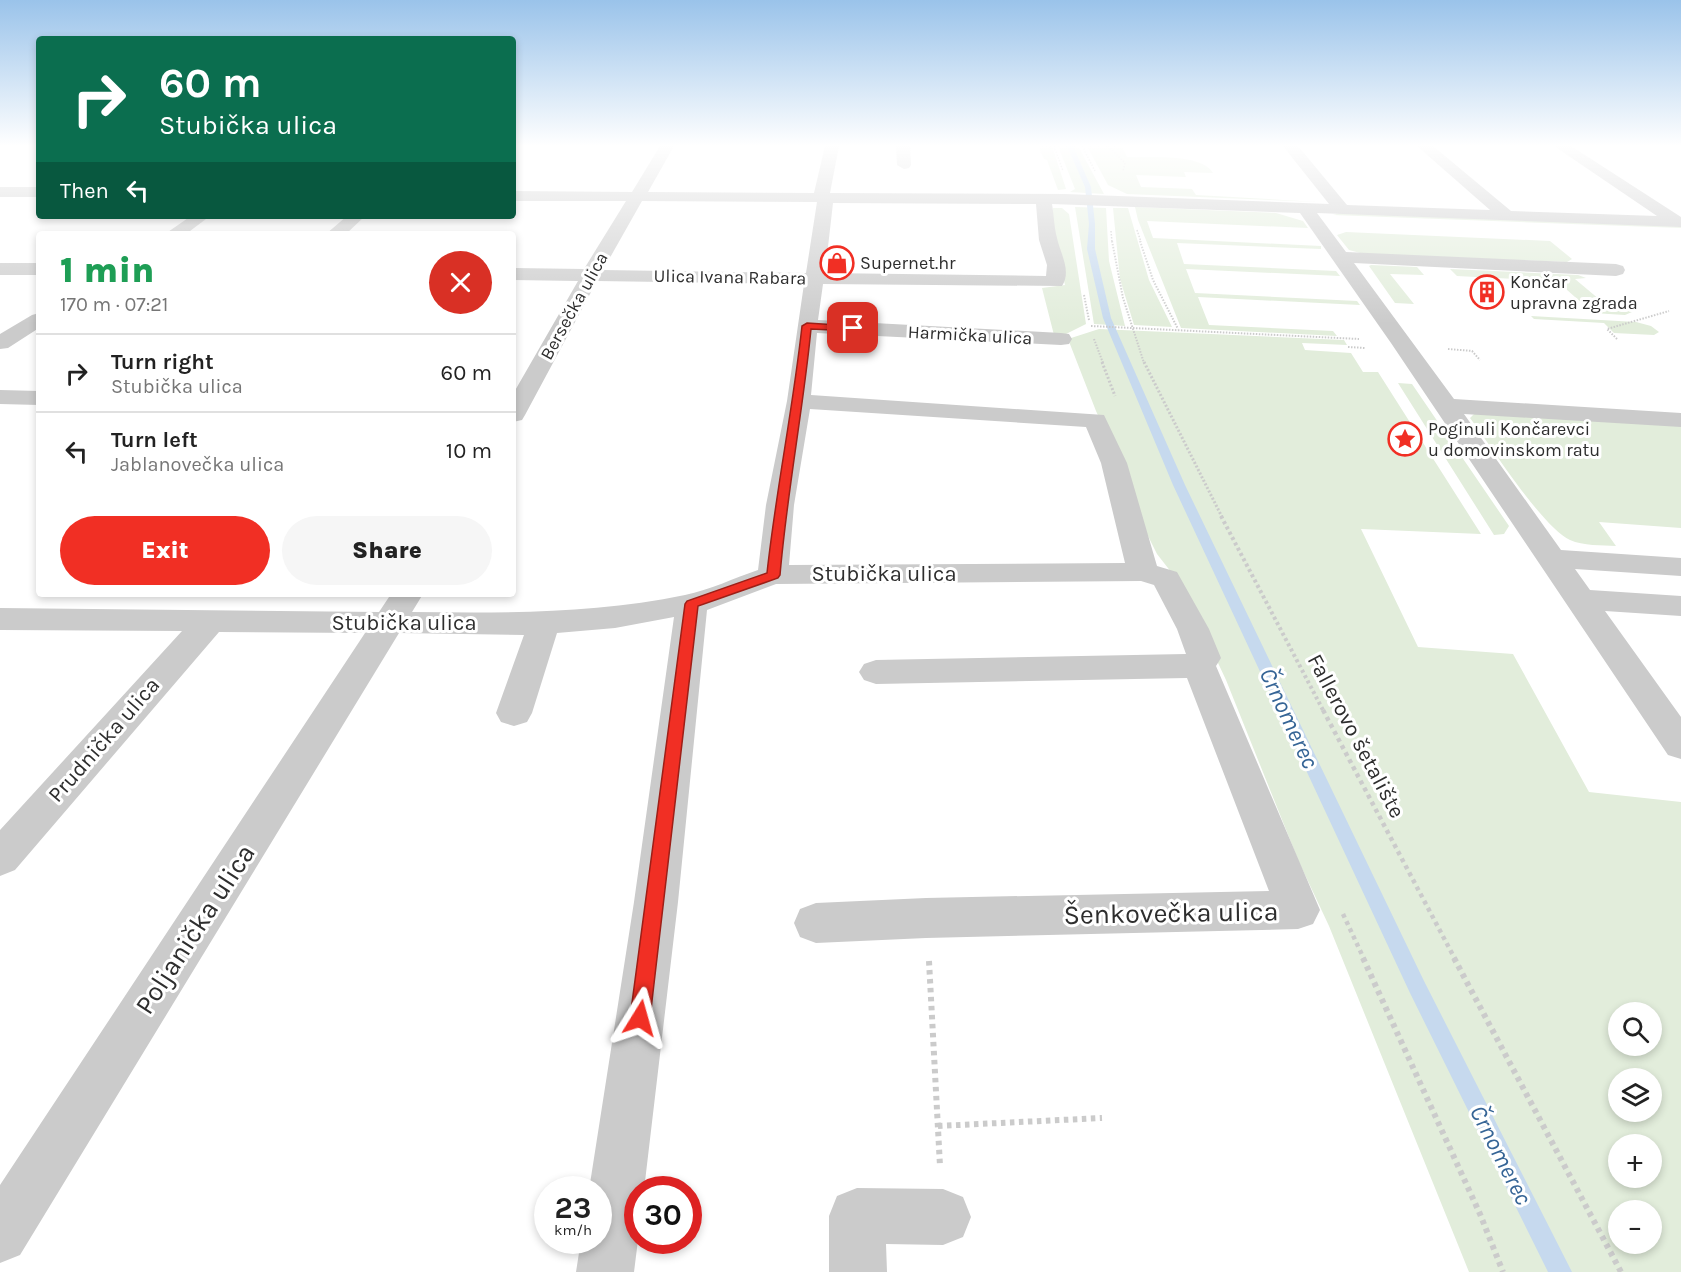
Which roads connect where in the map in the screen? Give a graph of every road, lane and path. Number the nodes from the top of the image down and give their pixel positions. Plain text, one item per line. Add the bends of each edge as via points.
1 (632, 205) edge
2 (824, 205) edge
3 (1044, 205) edge
4 (1239, 205) edge
5 (1335, 205) edge
6 (1494, 205) edge
7 (1583, 205) edge
8 (1652, 205) edge
9 (1305, 208) junction
10 (1656, 208) junction
11 (1507, 216) junction
12 (1342, 218) junction
13 (1680, 218) edge
14 (197, 219) edge
15 (353, 219) edge
16 (1318, 226) junction
17 (1111, 227) dead end
18 (1136, 228) dead end
19 (179, 231) edge
20 (339, 231) edge
21 (1589, 249) dead end
22 (1340, 257) junction
23 (0, 269) edge
24 (36, 269) edge
25 (516, 273) edge
26 (591, 274) junction
27 (816, 278) junction
28 (1669, 311) dead end
29 (36, 321) edge
30 (807, 326) junction
31 (1094, 326) dead end
32 (1130, 328) junction
33 (1178, 329) junction
34 (1061, 339) dead end
35 (1366, 339) dead end
36 (1617, 339) dead end
37 (0, 343) edge
38 (1475, 355) dead end
39 (1480, 360) dead end
40 (0, 397) edge
41 (36, 398) edge
42 (799, 401) junction
43 (516, 405) edge
44 (1445, 406) junction
45 (1681, 420) edge
46 (1549, 558) junction
47 (1681, 567) edge
48 (1143, 572) junction
49 (774, 575) junction
50 (1578, 598) junction
51 (692, 604) junction
52 (1681, 606) edge
53 (399, 609) edge
54 (209, 622) junction
55 (544, 623) junction
56 (5, 624) edge
57 (1199, 666) junction
58 (876, 672) dead end
59 (514, 713) dead end
60 (1681, 745) edge
61 (0, 858) edge
62 (1340, 907) dead end
63 (926, 918) junction
64 (816, 923) dead end
65 (1102, 1118) dead end
66 (938, 1126) junction
67 (943, 1217) joint
68 (0, 1235) edge
69 (605, 1272) edge
70 (858, 1272) edge
71 (1503, 1272) edge
72 (1621, 1272) edge

1 - 26 street, Bersečka ulica
2 - 27 street
3 - 27 street, Ulica Ivana Rabara via 1056,265 1055,282
4 - 9 street
5 - 12 street
6 - 11 street
7 - 10 street
8 - 10 street
9 - 12 street
9 - 16 street
10 - 13 street
11 - 12 street
11 - 13 street
12 - 16 street
14 - 19 street
15 - 20 street
16 - 22 street
17 - 32 path, Fallerovo šetalište via 1114,261
18 - 33 path via 1153,280
21 - 22 street via 1616,270
22 - 44 street
23 - 24 street
25 - 26 street, Ulica Ivana Rabara
26 - 27 street, Ulica Ivana Rabara
26 - 43 street, Bersečka ulica
27 - 30 street
28 - 36 path via 1607,329
29 - 37 street
30 - 34 street, Harmička ulica
30 - 42 street
31 - 32 path
32 - 33 path
32 - 72 path, Fallerovo šetalište via 1247,566
33 - 35 path
38 - 39 path
40 - 41 street
42 - 48 street via 1095,420 1114,463
42 - 49 street via 780,505
44 - 45 street
44 - 46 street
46 - 47 street
46 - 50 street
48 - 49 street, Stubička ulica
48 - 57 street, Šenkovečka ulica via 1166,579 1193,629 1204,658
49 - 51 street, Stubička ulica
50 - 52 street
50 - 60 street
51 - 55 street, Stubička ulica via 615,617
51 - 69 street
53 - 54 street, Stubička ulica
53 - 55 street, Stubička ulica
53 - 68 street, Poljanička ulica
54 - 56 street, Stubička ulica
54 - 61 street, Prudnička ulica
55 - 59 street
57 - 58 street
57 - 63 street, Šenkovečka ulica via 1298,910
62 - 71 path
63 - 64 street, Šenkovečka ulica
63 - 66 path
65 - 66 path
66 - 67 path
67 - 70 street via 857,1216

